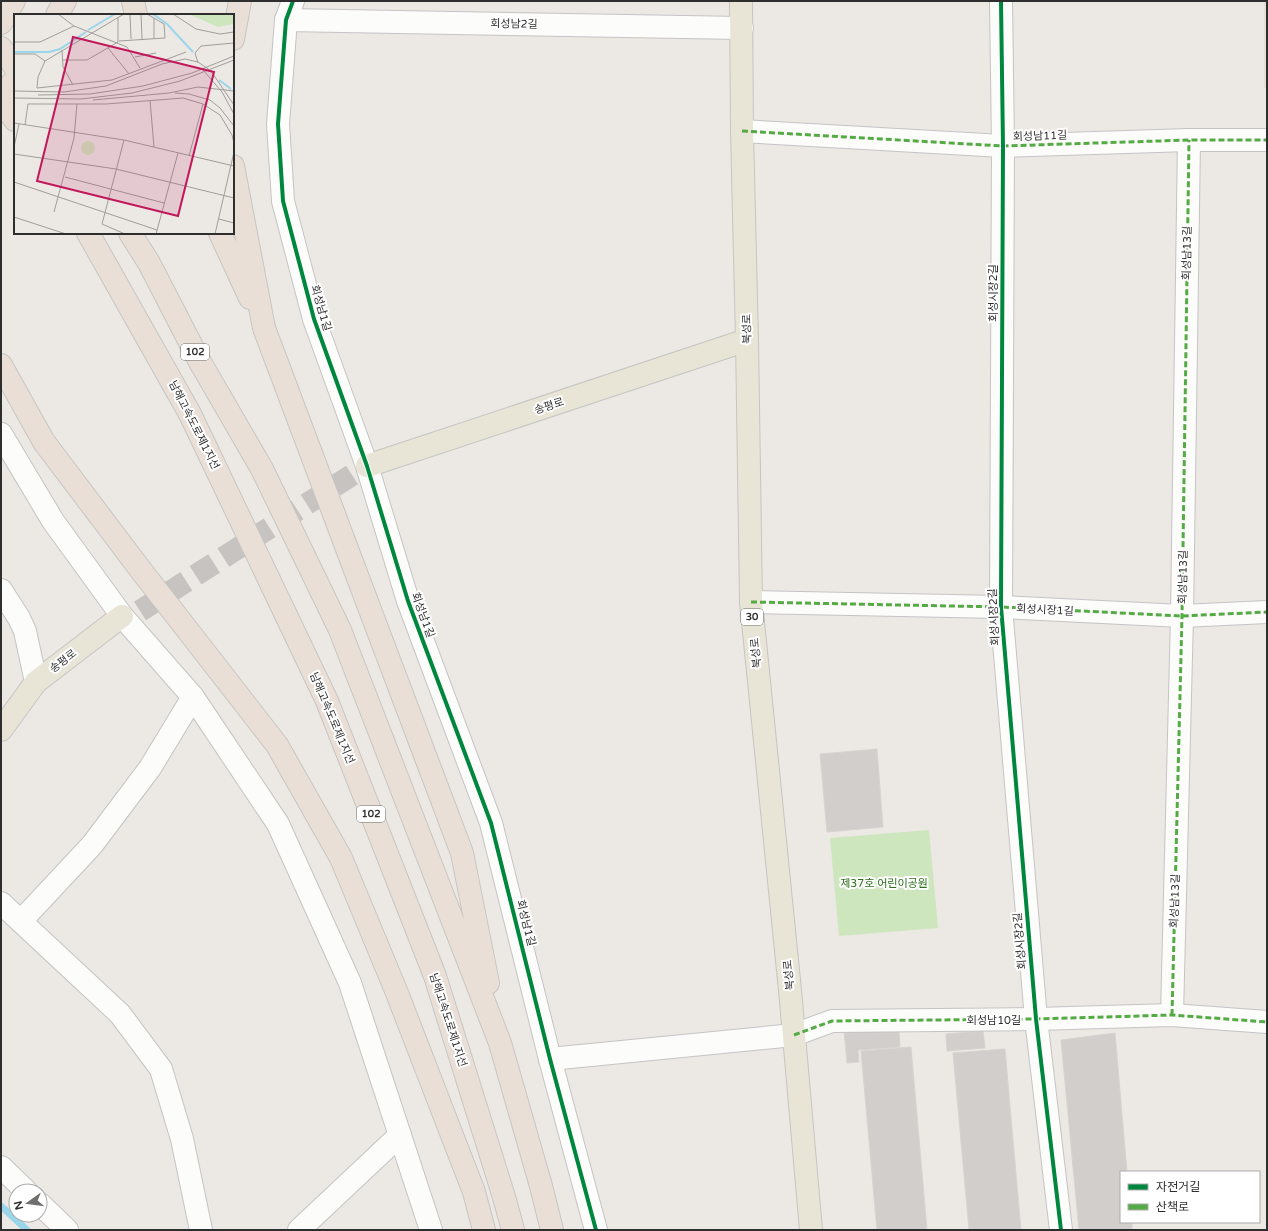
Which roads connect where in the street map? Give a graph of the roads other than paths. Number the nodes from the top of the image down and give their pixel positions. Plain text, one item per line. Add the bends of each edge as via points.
1 (14, 1) edge
2 (65, 1) edge
3 (133, 1) edge
4 (240, 1) edge
5 (741, 1) edge
6 (1001, 1) edge
7 (290, 11) edge
8 (58, 14) edge
9 (136, 14) edge
10 (1, 23) edge
11 (742, 28) junction
12 (234, 34) edge
13 (1, 48) edge
14 (14, 66) edge
15 (14, 81) edge
16 (1, 96) edge
17 (1, 100) edge
18 (14, 119) edge
19 (742, 132) junction
20 (1189, 140) junction
21 (1267, 140) edge
22 (1003, 146) junction
23 (234, 171) edge
24 (89, 234) edge
25 (131, 234) edge
26 (220, 234) edge
27 (264, 328) junction
28 (747, 340) junction
29 (1, 365) edge
30 (1, 434) edge
31 (359, 471) junction
32 (1, 590) edge
33 (751, 602) junction
34 (1001, 607) junction
35 (1267, 612) edge
36 (131, 613) junction
37 (1182, 616) junction
38 (36, 682) junction
39 (193, 697) junction
40 (1, 730) edge
41 (1, 903) edge
42 (21, 921) junction
43 (1172, 1015) junction
44 (1036, 1019) junction
45 (1267, 1022) edge
46 (794, 1035) junction
47 (500, 1043) junction
48 (550, 1059) junction
49 (400, 1135) junction
50 (1, 1167) edge
51 (18, 1183) edge
52 (48, 1212) edge
53 (67, 1230) edge
54 (201, 1230) edge
55 (299, 1230) edge
56 (431, 1230) edge
57 (484, 1230) edge
58 (513, 1230) edge
59 (552, 1230) edge
60 (596, 1230) edge
61 (811, 1230) edge
62 (1061, 1230) edge

1 - 10 highway
2 - 8 highway
3 - 9 highway
4 - 12 highway
5 - 11 main road, 북성로 / 30
6 - 22 street, 회성시장2길
7 - 11 street, 회성남2길
7 - 31 street, 회성남1길 via 278,124 283,201 314,320
11 - 19 main road, 북성로 / 30
13 - 14 highway
15 - 16 highway
17 - 18 highway
19 - 22 street, 회성남11길
19 - 28 main road, 북성로 / 30
20 - 21 street, 회성남11길
20 - 22 street, 회성남11길
20 - 37 street, 회성남13길
22 - 34 street, 회성시장2길
23 - 27 highway
24 - 58 highway, 남해고속도로제1지선 / 102 via 190,414 327,701 435,976
25 - 47 highway, 102 via 262,469 340,630
26 - 27 highway
27 - 47 highway, bridge via 462,853
28 - 31 main road, 송평로
28 - 33 main road, 북성로 / 30
29 - 57 highway via 44,442 277,745 341,858 397,993 471,1185
30 - 36 street via 53,521
31 - 48 street, 회성남1길 via 491,823
32 - 38 street via 25,631
33 - 34 street, 회성시장1길
33 - 46 main road, 북성로 / 30
34 - 37 street, 회성시장1길
34 - 44 street, 회성시장2길
35 - 37 street, 회성시장1길
36 - 38 main road, 송평로
36 - 39 street
37 - 43 street, 회성남13길
38 - 40 main road, 송평로
39 - 42 street via 150,768 92,845
39 - 49 street via 278,824 350,983
41 - 42 street
42 - 54 street via 120,1014 160,1069 182,1139
43 - 44 street, 회성남10길
43 - 45 street, 회성남10길
44 - 46 street, 회성남10길 via 832,1021
44 - 62 street, 회성시장2길
46 - 48 street, 회성남10길
46 - 61 main road, 북성로 / 30
47 - 59 highway, 102
48 - 60 street, 회성남1길
49 - 55 street
49 - 56 street
50 - 51 street
52 - 53 street

